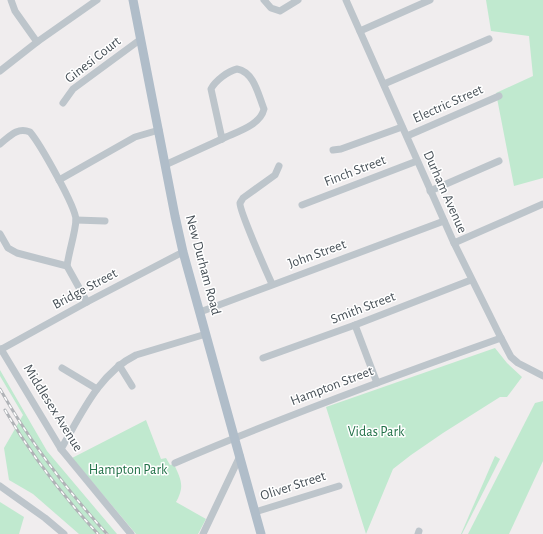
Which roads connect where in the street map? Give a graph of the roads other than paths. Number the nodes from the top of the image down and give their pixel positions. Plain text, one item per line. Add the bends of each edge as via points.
1 (11, 0) edge
2 (97, 0) edge
3 (134, 0) edge
4 (264, 0) edge
5 (298, 0) edge
6 (346, 0) edge
7 (430, 0) edge
8 (360, 31) junction
9 (141, 39) junction
10 (489, 39) dead end
11 (37, 42) junction
12 (0, 71) edge
13 (384, 84) junction
14 (499, 96) dead end
15 (63, 103) dead end
16 (402, 127) junction
17 (158, 130) junction
18 (407, 136) junction
19 (222, 139) junction
20 (0, 144) edge
21 (333, 150) dead end
22 (417, 161) junction
23 (499, 161) dead end
24 (165, 165) junction
25 (280, 166) dead end
26 (59, 180) junction
27 (430, 191) junction
28 (543, 204) edge
29 (302, 205) dead end
30 (76, 220) junction
31 (105, 221) dead end
32 (444, 221) junction
33 (0, 234) edge
34 (454, 243) junction
35 (184, 252) junction
36 (67, 266) junction
37 (471, 280) junction
38 (272, 284) junction
39 (87, 302) junction
40 (200, 312) junction
41 (355, 325) junction
42 (206, 334) junction
43 (501, 338) junction
44 (1, 350) edge
45 (263, 358) dead end
46 (119, 365) junction
47 (62, 368) dead end
48 (543, 376) edge
49 (377, 383) junction
50 (132, 386) dead end
51 (97, 389) junction
52 (235, 437) junction
53 (61, 449) junction
54 (240, 456) junction
55 (175, 463) dead end
56 (0, 486) edge
57 (339, 486) dead end
58 (255, 512) junction
59 (64, 534) edge
60 (131, 534) edge
61 (202, 534) edge
62 (261, 534) edge

1 - 11 street via 14,12
2 - 11 street
3 - 9 main road, New Durham Road
4 - 5 street via 270,8 278,11
6 - 8 street, Durham Avenue
7 - 8 street
8 - 13 street, Durham Avenue
9 - 15 street, Ginesi Court via 73,89
9 - 17 main road, New Durham Road
10 - 13 street
11 - 12 street
13 - 16 street, Durham Avenue
14 - 18 street, Electric Street
16 - 18 street, Durham Avenue
16 - 21 street
17 - 24 main road, New Durham Road
17 - 26 street via 135,137
18 - 22 street, Durham Avenue
19 - 19 street via 248,127 257,121 264,111 252,79 243,70 232,70 213,84 211,89
19 - 24 street
20 - 26 street via 17,131 24,129 30,132
22 - 27 street, Durham Avenue
22 - 29 street, Finch Street
23 - 27 street
24 - 35 main road, New Durham Road
25 - 38 street via 275,175 243,198 240,203
26 - 30 street
27 - 32 street, Durham Avenue
28 - 34 street
30 - 31 street
30 - 36 street
32 - 34 street, Durham Avenue
32 - 38 street, John Street
33 - 36 street via 8,248 17,253
34 - 37 street, Durham Avenue
35 - 39 street, Bridge Street
35 - 40 main road, New Durham Road
36 - 39 street
37 - 41 street, Smith Street
37 - 43 street, Durham Avenue
38 - 40 street, John Street
39 - 44 street, Bridge Street
40 - 42 main road, New Durham Road
41 - 45 street, Smith Street
41 - 49 street
42 - 46 street via 136,355
42 - 52 main road, New Durham Road
43 - 48 street, Durham Avenue via 511,357
43 - 49 street, Hampton Street
44 - 53 street, Middlesex Avenue
46 - 50 street
46 - 51 street
47 - 51 street
49 - 52 street, Hampton Street
51 - 53 street
52 - 54 main road, New Durham Road
52 - 55 street, Hampton Street
53 - 60 street, Middlesex Avenue
54 - 58 main road, New Durham Road
54 - 61 street
56 - 59 street
57 - 58 street, Oliver Street
58 - 62 main road, New Durham Road

